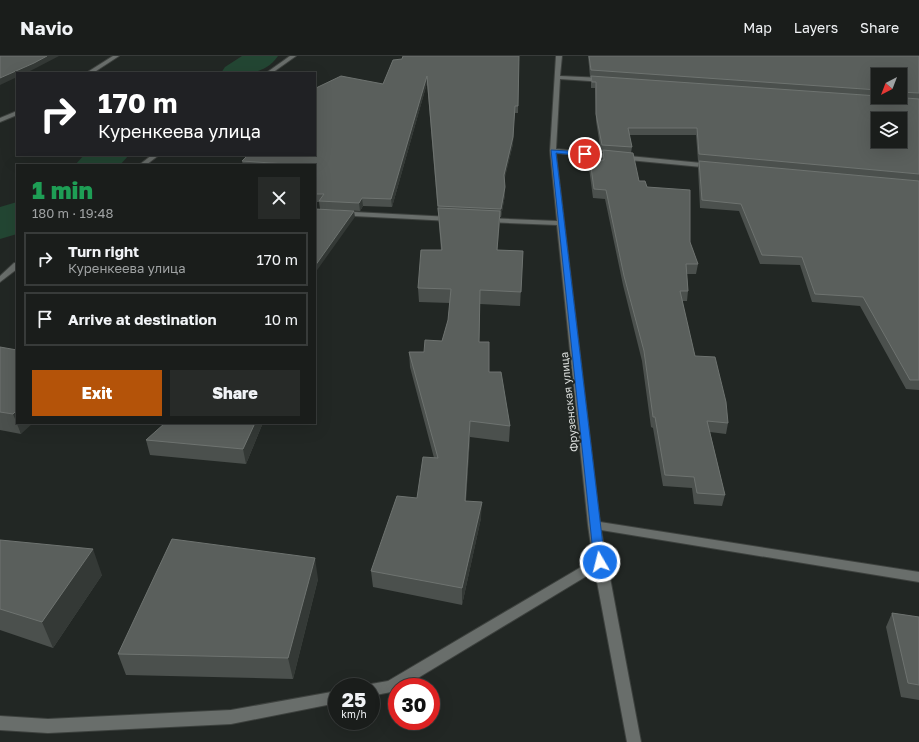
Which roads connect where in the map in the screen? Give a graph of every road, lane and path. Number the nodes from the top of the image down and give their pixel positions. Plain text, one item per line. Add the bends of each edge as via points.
1 (116, 56) edge
2 (293, 56) edge
3 (559, 56) edge
4 (91, 72) edge
5 (270, 72) edge
6 (558, 77) junction
7 (613, 81) edge
8 (16, 113) edge
9 (0, 120) edge
10 (553, 151) junction
11 (155, 156) edge
12 (143, 164) edge
13 (720, 167) edge
14 (316, 212) edge
15 (457, 219) edge
16 (481, 220) edge
17 (561, 223) junction
18 (16, 266) edge
19 (0, 280) edge
20 (594, 525) junction
21 (600, 562) junction
22 (919, 577) edge
23 (380, 689) edge
24 (328, 699) edge
25 (0, 723) edge
26 (634, 742) edge

1 - 4 street
2 - 5 street
3 - 6 street, Фрузенская улица
6 - 7 street
6 - 10 street, Фрузенская улица
8 - 9 street
10 - 13 street
10 - 17 street, Фрузенская улица
11 - 12 street
14 - 15 street
16 - 17 street
17 - 20 street, Фрузенская улица
18 - 19 street
20 - 21 street, Фрузенская улица
20 - 22 street
21 - 23 street via 391,687
21 - 26 street, Фрузенская улица
24 - 25 street via 231,717 48,726

